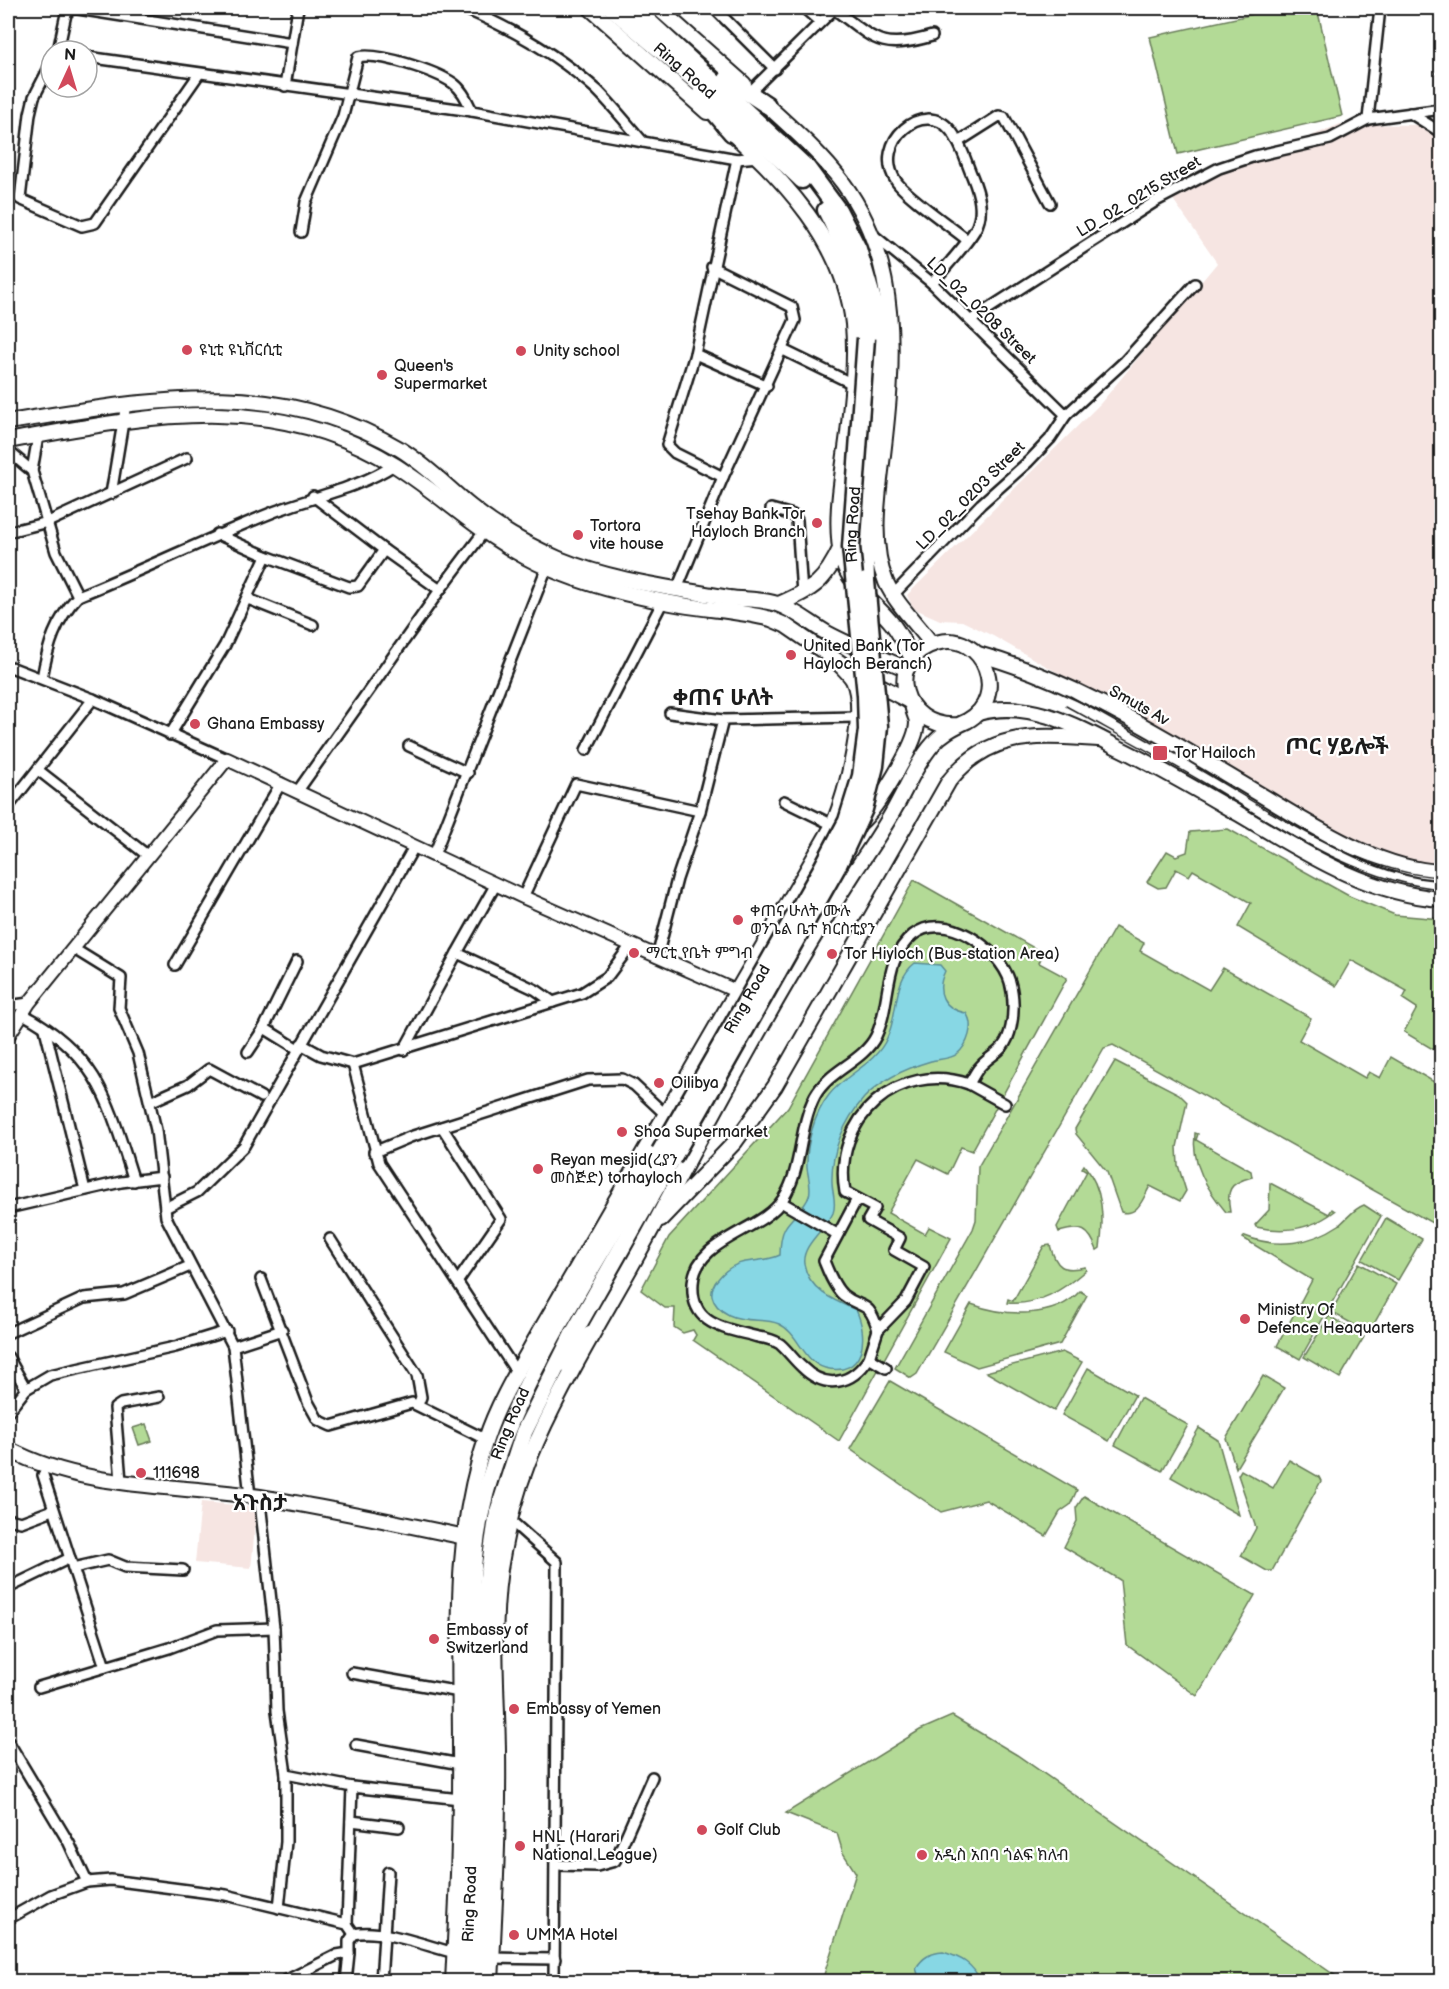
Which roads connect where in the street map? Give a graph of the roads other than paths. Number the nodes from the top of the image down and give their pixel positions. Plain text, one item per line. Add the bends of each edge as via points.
1 (298, 8) edge
2 (463, 8) edge
3 (590, 8) edge
4 (612, 8) edge
5 (634, 8) edge
6 (658, 8) edge
7 (804, 8) edge
8 (835, 8) edge
9 (1380, 8) edge
10 (717, 11) dead end
11 (820, 22) junction
12 (932, 36) dead end
13 (61, 39) edge
14 (675, 42) junction
15 (292, 43) junction
16 (668, 58) junction
17 (99, 59) edge
18 (1442, 61) edge
19 (775, 69) junction
20 (199, 74) junction
21 (285, 86) junction
22 (39, 87) edge
23 (751, 91) junction
24 (349, 95) junction
25 (1442, 99) edge
26 (767, 105) junction
27 (1442, 110) edge
28 (472, 111) junction
29 (1410, 113) junction
30 (1368, 118) junction
31 (732, 133) junction
32 (1442, 133) edge
33 (958, 141) junction
34 (643, 142) junction
35 (758, 157) junction
36 (737, 159) junction
37 (1050, 203) dead end
38 (301, 232) dead end
39 (872, 234) junction
40 (966, 239) junction
41 (712, 267) junction
42 (932, 283) junction
43 (1195, 284) dead end
44 (971, 320) junction
45 (872, 337) junction
46 (783, 350) junction
47 (696, 354) junction
48 (853, 384) junction
49 (767, 386) junction
50 (126, 404) junction
51 (1066, 415) junction
52 (8, 422) edge
53 (121, 422) junction
54 (38, 436) junction
55 (8, 441) edge
56 (8, 451) edge
57 (187, 458) dead end
58 (394, 465) junction
59 (32, 471) junction
60 (723, 477) junction
61 (111, 494) junction
62 (314, 496) junction
63 (771, 509) dead end
64 (48, 522) junction
65 (8, 532) edge
66 (483, 533) junction
67 (217, 534) junction
68 (841, 547) junction
69 (384, 550) junction
70 (266, 556) junction
71 (547, 567) junction
72 (617, 584) junction
73 (677, 589) junction
74 (440, 590) junction
75 (802, 594) junction
76 (893, 595) junction
77 (78, 596) junction
78 (248, 599) junction
79 (663, 601) junction
80 (779, 604) junction
81 (313, 626) dead end
82 (932, 644) junction
83 (978, 654) junction
84 (835, 660) junction
85 (910, 664) junction
86 (8, 666) edge
87 (42, 678) junction
88 (93, 699) junction
89 (911, 705) junction
90 (670, 713) dead end
91 (978, 713) junction
92 (856, 717) junction
93 (723, 720) junction
94 (958, 724) junction
95 (170, 735) junction
96 (1101, 739) junction
97 (409, 746) dead end
98 (586, 750) dead end
99 (227, 759) junction
100 (38, 770) junction
101 (468, 773) junction
102 (281, 783) junction
103 (8, 787) edge
104 (18, 791) junction
105 (297, 792) junction
106 (784, 801) dead end
107 (8, 807) edge
108 (700, 811) junction
109 (834, 825) junction
110 (414, 847) junction
111 (147, 855) junction
112 (434, 855) junction
113 (816, 856) junction
114 (1442, 872) edge
115 (496, 884) junction
116 (523, 897) junction
117 (1442, 899) edge
118 (631, 945) junction
119 (74, 949) junction
120 (458, 953) junction
121 (657, 957) junction
122 (297, 961) dead end
123 (174, 965) dead end
124 (738, 992) junction
125 (553, 1002) junction
126 (29, 1003) junction
127 (8, 1006) edge
128 (21, 1013) junction
129 (264, 1028) junction
130 (45, 1029) junction
131 (8, 1036) edge
132 (300, 1047) junction
133 (404, 1050) junction
134 (248, 1052) dead end
135 (353, 1064) junction
136 (969, 1084) junction
137 (261, 1097) dead end
138 (150, 1102) junction
139 (1005, 1104) dead end
140 (666, 1115) junction
141 (442, 1127) junction
142 (374, 1152) junction
143 (666, 1156) junction
144 (162, 1176) junction
145 (134, 1181) junction
146 (85, 1190) junction
147 (857, 1198) junction
148 (782, 1202) junction
149 (8, 1208) edge
150 (165, 1208) junction
151 (653, 1226) junction
152 (837, 1234) junction
153 (330, 1239) dead end
154 (190, 1266) junction
155 (261, 1279) dead end
156 (458, 1281) junction
157 (562, 1296) junction
158 (282, 1330) junction
159 (878, 1330) junction
160 (227, 1331) junction
161 (8, 1333) edge
162 (590, 1335) junction
163 (234, 1346) junction
164 (547, 1349) junction
165 (8, 1357) edge
166 (869, 1358) junction
167 (886, 1368) dead end
168 (517, 1373) junction
169 (550, 1380) junction
170 (26, 1389) junction
171 (159, 1397) dead end
172 (418, 1405) junction
173 (8, 1412) edge
174 (485, 1439) junction
175 (8, 1449) edge
176 (8, 1459) edge
177 (43, 1475) junction
178 (121, 1481) junction
179 (255, 1499) junction
180 (53, 1510) junction
181 (8, 1519) edge
182 (510, 1520) junction
183 (464, 1540) junction
184 (70, 1558) junction
185 (73, 1568) junction
186 (183, 1570) dead end
187 (8, 1588) edge
188 (274, 1628) junction
189 (105, 1667) junction
190 (352, 1673) dead end
191 (39, 1687) dead end
192 (460, 1692) junction
193 (8, 1741) edge
194 (356, 1745) dead end
195 (460, 1764) junction
196 (286, 1774) junction
197 (652, 1777) dead end
198 (352, 1787) junction
199 (460, 1799) junction
200 (351, 1821) junction
201 (399, 1827) dead end
202 (556, 1865) junction
203 (388, 1872) dead end
204 (87, 1882) junction
205 (279, 1908) junction
206 (8, 1919) edge
207 (347, 1924) junction
208 (354, 1934) junction
209 (383, 1935) junction
210 (349, 1953) junction
211 (455, 1953) junction
212 (492, 1958) junction
213 (555, 1959) junction
214 (283, 1982) edge
215 (346, 1982) edge
216 (381, 1982) edge
217 (453, 1982) edge
218 (466, 1982) edge
219 (479, 1982) edge
220 (491, 1982) edge
221 (554, 1982) edge

1 - 15 street
2 - 34 street via 539,46 580,76
3 - 31 main road
4 - 16 highway, Ring Road
5 - 14 highway, Ring Road
6 - 23 main road
7 - 11 street
8 - 11 street
8 - 12 street via 880,41 905,44
9 - 30 street
10 - 19 street
11 - 19 street
13 - 15 street via 66,14 78,9
14 - 26 highway
14 - 45 highway, Ring Road via 789,148 822,187 858,249 875,307
15 - 21 street
16 - 31 highway
16 - 45 highway, Ring Road via 792,169 824,206 845,248
17 - 20 street
18 - 25 street
19 - 23 street
20 - 21 street
20 - 22 street via 95,223 82,226 20,199 30,114
21 - 24 street
23 - 26 main road
24 - 28 street
24 - 28 street via 358,57 380,57 455,84
24 - 38 street via 306,202
26 - 39 main road via 807,141 843,183
27 - 29 street, LD_02_0215 Street
28 - 34 street
29 - 30 street, LD_02_0215 Street
29 - 32 street
30 - 44 street, LD_02_0215 Street via 1330,139 1255,156 1193,181
31 - 35 main road
33 - 37 street via 999,116 1004,117
33 - 40 street via 980,202 975,229
33 - 40 street via 941,124 922,120 910,123 897,134 889,160 896,182
34 - 36 street
35 - 36 street
35 - 48 main road via 791,193 833,258 853,322
36 - 41 street
39 - 42 street, LD_02_0208 Street
39 - 76 main road via 884,273 892,325 890,395 877,528 879,558
40 - 42 street
41 - 46 street via 792,307 795,320
41 - 47 street
42 - 44 street, LD_02_0208 Street
43 - 51 street, LD_02_0203 Street via 1125,361
44 - 51 street, LD_02_0208 Street
45 - 143 highway, Ring Road, bridge via 879,379 864,513 866,581 879,711 878,746 870,788 837,867
46 - 48 street
46 - 49 street
47 - 49 street
47 - 60 street via 667,445
48 - 68 main road via 840,504
49 - 60 street
50 - 52 main road
50 - 53 street
50 - 72 main road via 215,398 256,400 308,410 345,423 424,465 473,508 518,538
51 - 76 street, LD_02_0203 Street via 1028,462 981,504
53 - 54 main road
53 - 58 main road via 223,413 277,419 328,433
53 - 61 street
54 - 55 main road
54 - 59 street
56 - 59 street
57 - 61 street
58 - 62 street via 376,477
58 - 66 main road
59 - 64 street
60 - 73 street
61 - 64 street
62 - 67 street
62 - 69 street
63 - 75 street via 797,520
64 - 65 street
64 - 77 street via 59,561
66 - 71 main road
66 - 74 street
67 - 70 street
67 - 77 street
68 - 75 main road via 825,577
68 - 85 main road via 847,571 890,621
69 - 70 street via 358,586 349,587
69 - 74 street
70 - 78 street
71 - 72 main road
71 - 101 street
72 - 73 main road
72 - 79 main road
73 - 80 main road
74 - 105 street
75 - 80 main road
76 - 82 main road
77 - 87 street via 62,613 53,631
78 - 81 street
78 - 95 street
79 - 84 main road via 771,619
79 - 98 street
80 - 85 main road via 843,641
82 - 83 main road via 956,642
82 - 85 main road
83 - 91 main road via 987,671 989,690
83 - 114 main road, Smuts Av via 1064,684 1328,834 1400,865
84 - 89 main road
84 - 92 main road via 853,681
85 - 89 main road via 905,680
86 - 87 street
87 - 88 street
88 - 95 street
88 - 100 street
89 - 94 main road via 933,723
89 - 113 main road via 917,725 883,795 846,836
90 - 93 street
91 - 94 main road
91 - 96 main road via 997,708 1036,712
92 - 93 street
92 - 109 main road via 854,753
93 - 108 street
94 - 151 main road, Ring Road via 925,755 825,918
95 - 99 street
96 - 117 main road via 1324,863 1390,891
96 - 151 main road via 1031,735 973,755 960,767 775,1086 735,1142
97 - 101 street
99 - 102 street
99 - 111 street
100 - 104 street
100 - 111 street
101 - 112 street
102 - 105 street
102 - 123 street
103 - 104 street
104 - 107 street
105 - 110 street
106 - 109 street
108 - 116 street via 576,784
108 - 121 street
109 - 113 main road
110 - 112 street
110 - 132 street
111 - 119 street
112 - 115 street
113 - 124 main road
115 - 116 street
115 - 120 street
116 - 118 street
118 - 121 street
118 - 125 street via 607,977 582,993
119 - 126 street
119 - 138 street via 121,978 119,1008 135,1043
120 - 125 street
120 - 133 street
121 - 124 street
122 - 129 street
124 - 140 main road
125 - 133 street
126 - 127 street
126 - 128 street
128 - 130 street
128 - 131 street
129 - 132 street
129 - 134 street
130 - 145 street via 67,1043 92,1072 111,1107
130 - 146 street
132 - 135 street
132 - 150 street via 244,1146 197,1192
133 - 135 street
135 - 142 street
136 - 139 street
136 - 147 street via 953,1079 908,1083 873,1102 849,1138 843,1159 845,1192
136 - 148 street via 979,1067 999,1053 1011,1030 1010,982 983,945 966,934 932,927 914,934 898,950 877,1035 866,1052 831,1077 817,1093 805,1117 793,1183
137 - 138 street via 209,1069 188,1085
138 - 144 street
140 - 141 street via 633,1085 609,1078 570,1085
140 - 157 main road
141 - 142 street
141 - 156 street via 501,1219
142 - 156 street
143 - 164 highway, Ring Road
143 - 169 highway
144 - 145 street
144 - 150 street
145 - 146 street
146 - 149 street
147 - 152 street
147 - 159 street via 875,1208 868,1220 900,1238 894,1250 924,1267 906,1302
148 - 152 street
148 - 166 street via 765,1218 714,1248 702,1261 693,1281 695,1301 706,1320 718,1328 778,1343 821,1381 836,1383 852,1378
150 - 154 street
151 - 162 main road, Ring Road
152 - 159 street via 824,1261 828,1272 842,1294 867,1306
153 - 172 street via 417,1375 421,1397
154 - 160 street
154 - 161 street via 124,1294 84,1298
155 - 158 street
156 - 168 street
157 - 164 highway
157 - 168 main road
158 - 163 street
158 - 172 street via 308,1402 326,1425 403,1404
159 - 166 street
160 - 163 street
160 - 170 street via 50,1375
162 - 169 highway
162 - 182 main road, Ring Road via 537,1441
163 - 179 street
164 - 218 highway, Ring Road via 507,1426 478,1526 471,1645 473,1827
165 - 170 street
166 - 167 street
168 - 174 main road
169 - 219 highway, Ring Road via 512,1464 498,1512 488,1570
170 - 173 street
171 - 178 street via 115,1408
172 - 174 street
174 - 183 main road
175 - 178 main road via 50,1469
176 - 177 main road
177 - 179 main road via 80,1485
177 - 180 street
178 - 179 main road
179 - 183 main road
179 - 188 street
180 - 181 street via 21,1522
180 - 184 street
182 - 202 street via 557,1562
182 - 212 main road, Ring Road via 498,1599 498,1780
183 - 192 main road
184 - 185 street
184 - 187 street
185 - 186 street via 108,1560 125,1567
185 - 189 street
188 - 189 street via 217,1630
188 - 196 street via 277,1711
189 - 191 street
190 - 192 street
192 - 195 main road
193 - 204 street
194 - 195 street
195 - 199 main road
196 - 198 street
196 - 205 street via 286,1842
197 - 202 street via 615,1861 597,1866
198 - 199 street
198 - 200 street
199 - 211 main road
200 - 201 street
200 - 207 street
202 - 213 street
203 - 209 street
204 - 205 street via 151,1883
204 - 206 street via 51,1895
205 - 207 street
207 - 208 street
208 - 209 street
208 - 210 street via 349,1941
209 - 211 street
209 - 216 street
210 - 214 street
210 - 215 street
211 - 217 main road
212 - 213 street
212 - 220 main road, Ring Road
213 - 221 street

